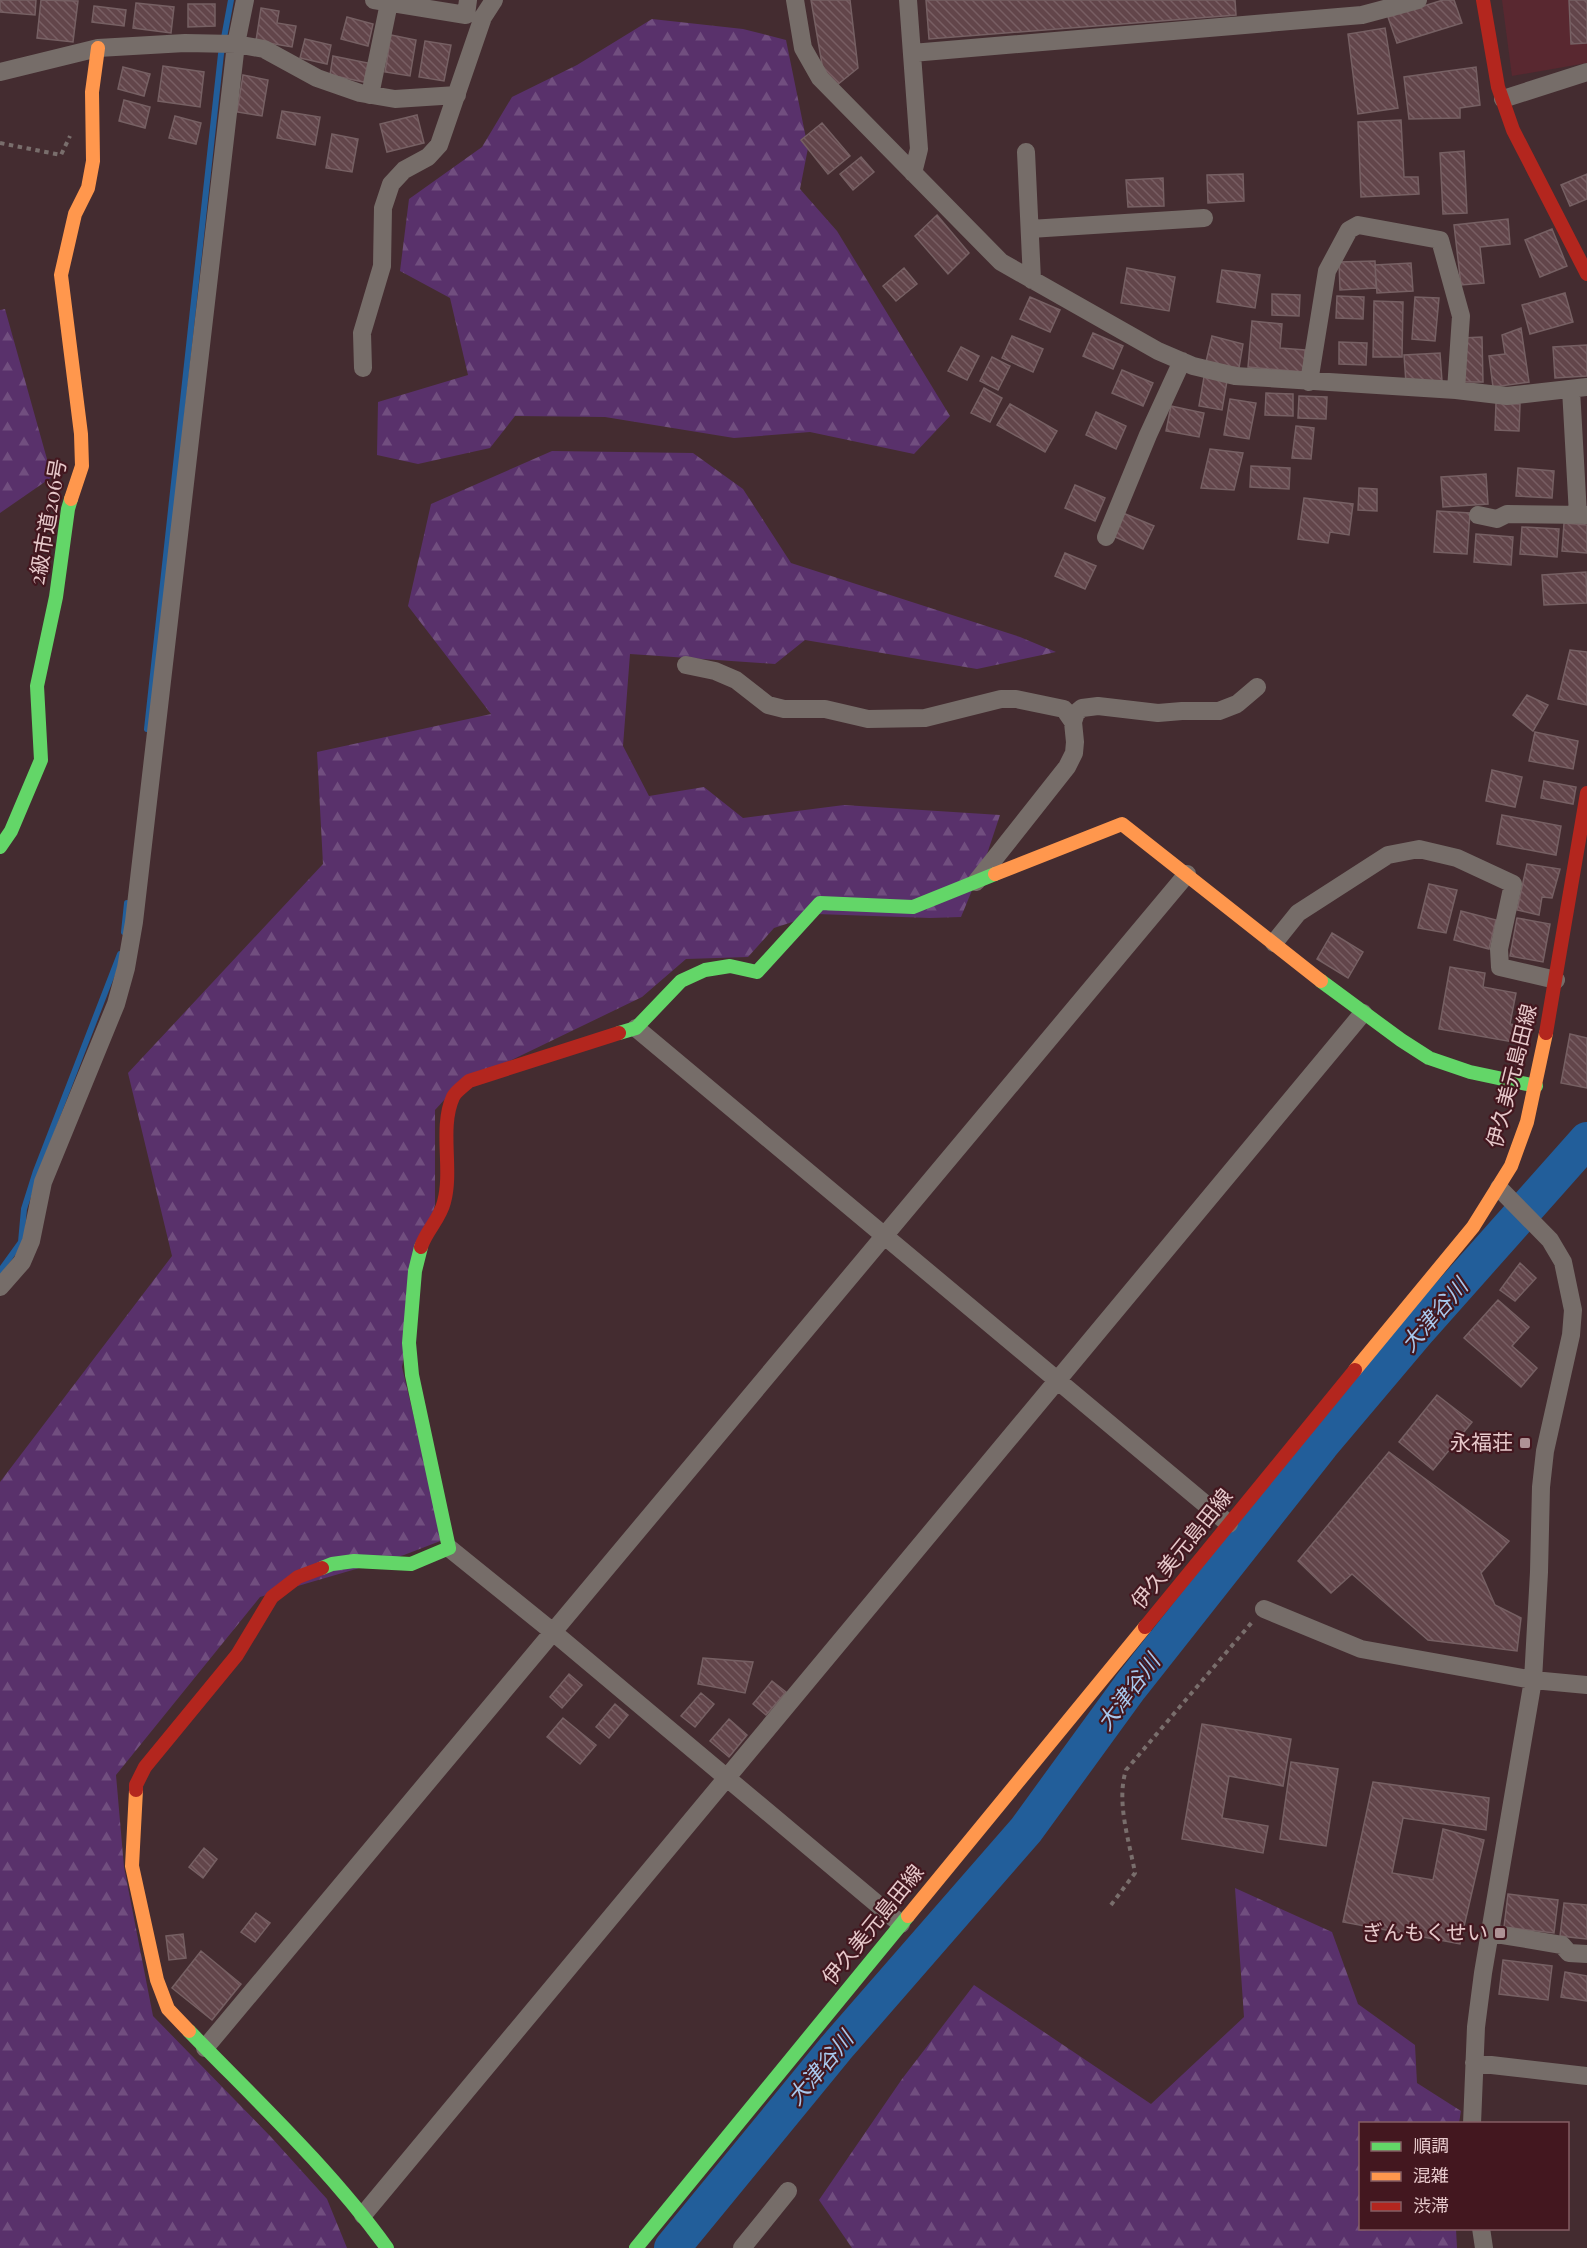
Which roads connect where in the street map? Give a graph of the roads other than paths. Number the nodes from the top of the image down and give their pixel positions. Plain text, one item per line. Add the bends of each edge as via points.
1 (245, 0) edge
2 (494, 0) edge
3 (795, 0) edge
4 (908, 0) edge
5 (1418, 0) edge
6 (1483, 0) edge
7 (381, 2) edge
8 (472, 11) edge
9 (236, 44) junction
10 (98, 48) junction
11 (912, 53) junction
12 (0, 72) edge
13 (1587, 72) edge
14 (370, 95) junction
15 (457, 95) junction
16 (1503, 99) junction
17 (1026, 152) dead end
18 (913, 173) junction
19 (1204, 218) dead end
20 (1030, 229) junction
21 (1587, 274) edge
22 (1032, 280) junction
23 (1182, 361) junction
24 (363, 368) dead end
25 (1310, 382) junction
26 (1579, 388) edge
27 (1455, 390) junction
28 (1478, 514) dead end
29 (1582, 515) edge
30 (1106, 537) dead end
31 (686, 665) dead end
32 (1257, 687) dead end
33 (1073, 722) junction
34 (1587, 794) edge
35 (0, 847) edge
36 (1187, 874) junction
37 (975, 882) junction
38 (1274, 943) junction
39 (1556, 980) junction
40 (1363, 1013) junction
41 (636, 1028) junction
42 (1536, 1086) junction
43 (1505, 1194) junction
44 (884, 1236) junction
45 (0, 1287) edge
46 (1578, 1347) edge
47 (1057, 1380) junction
48 (1229, 1524) junction
49 (449, 1548) junction
50 (1264, 1609) road end
51 (553, 1632) junction
52 (1533, 1680) junction
53 (1587, 1685) edge
54 (726, 1779) junction
55 (900, 1924) junction
56 (1490, 1933) junction
57 (1587, 1954) edge
58 (205, 2048) junction
59 (1474, 2063) junction
60 (1587, 2076) edge
61 (1472, 2122) edge
62 (788, 2191) dead end
63 (363, 2215) junction
64 (1481, 2230) edge
65 (387, 2248) edge
66 (636, 2248) edge
67 (742, 2248) edge
68 (1484, 2248) edge

1 - 9 street
2 - 8 street
3 - 18 street via 803,48 820,78
4 - 11 street
5 - 11 street via 1362,15
6 - 16 street
7 - 8 street
7 - 14 street
8 - 15 street
9 - 10 street
9 - 14 street via 264,49 317,78
9 - 45 street via 128,956 116,1004 43,1182 31,1241 22,1262
10 - 12 street
10 - 35 street, 2級市道206号 via 92,92 93,161 87,188 75,214 61,276 82,466 68,509 56,597 37,686 41,760 11,831
11 - 18 street via 919,149
13 - 16 street
14 - 15 street via 395,99
15 - 24 street via 439,145 428,157 404,170 392,184 383,208 382,266 362,333
16 - 21 street via 1514,130
17 - 20 street
18 - 22 street via 1001,262
19 - 20 street
20 - 22 street
22 - 23 street
23 - 25 street via 1235,376
23 - 30 street
25 - 27 street
25 - 27 street via 1327,271 1349,230 1358,225 1440,240 1461,316
26 - 27 street via 1507,396
26 - 29 street
28 - 29 street via 1497,519 1507,514
31 - 33 street via 736,680 768,705 784,709 825,709 868,719 896,720 925,718 1001,699 1016,699 1064,710
32 - 33 street via 1237,704 1219,711 1158,713 1098,706 1082,708
33 - 37 street via 1076,742 1067,767
34 - 39 street, 伊久美元島田線
36 - 37 street via 1122,824
36 - 38 street
36 - 44 street
37 - 41 street via 913,907 820,903 757,972 730,966 705,970 681,981
38 - 39 street via 1298,913 1388,855 1419,849 1457,858 1514,884 1499,949 1500,967
38 - 40 street
39 - 42 street, 伊久美元島田線
40 - 42 street via 1430,1058 1470,1072
40 - 47 street
41 - 44 street
41 - 49 street via 469,1081 454,1095 448,1113 447,1189 443,1206 424,1237 415,1271 409,1343 412,1375
42 - 43 street, 伊久美元島田線
43 - 46 street via 1550,1240 1563,1262
43 - 48 street, 伊久美元島田線 via 1473,1227
44 - 47 street
44 - 51 street
46 - 52 street via 1544,1460
47 - 48 street
47 - 54 street
48 - 55 street, 伊久美元島田線
49 - 51 street
49 - 58 street via 411,1564 343,1562 298,1576 272,1597 237,1655 145,1767 136,1785 132,1866 157,1980 168,2009
50 - 52 street via 1360,1649
51 - 54 street
51 - 58 street
52 - 53 street
52 - 56 street
54 - 55 street
54 - 63 street
55 - 66 street, 伊久美元島田線
56 - 57 street via 1562,1945 1569,1953
56 - 59 street
58 - 63 street
59 - 60 street
59 - 61 street
62 - 67 street
63 - 65 street
64 - 68 street

